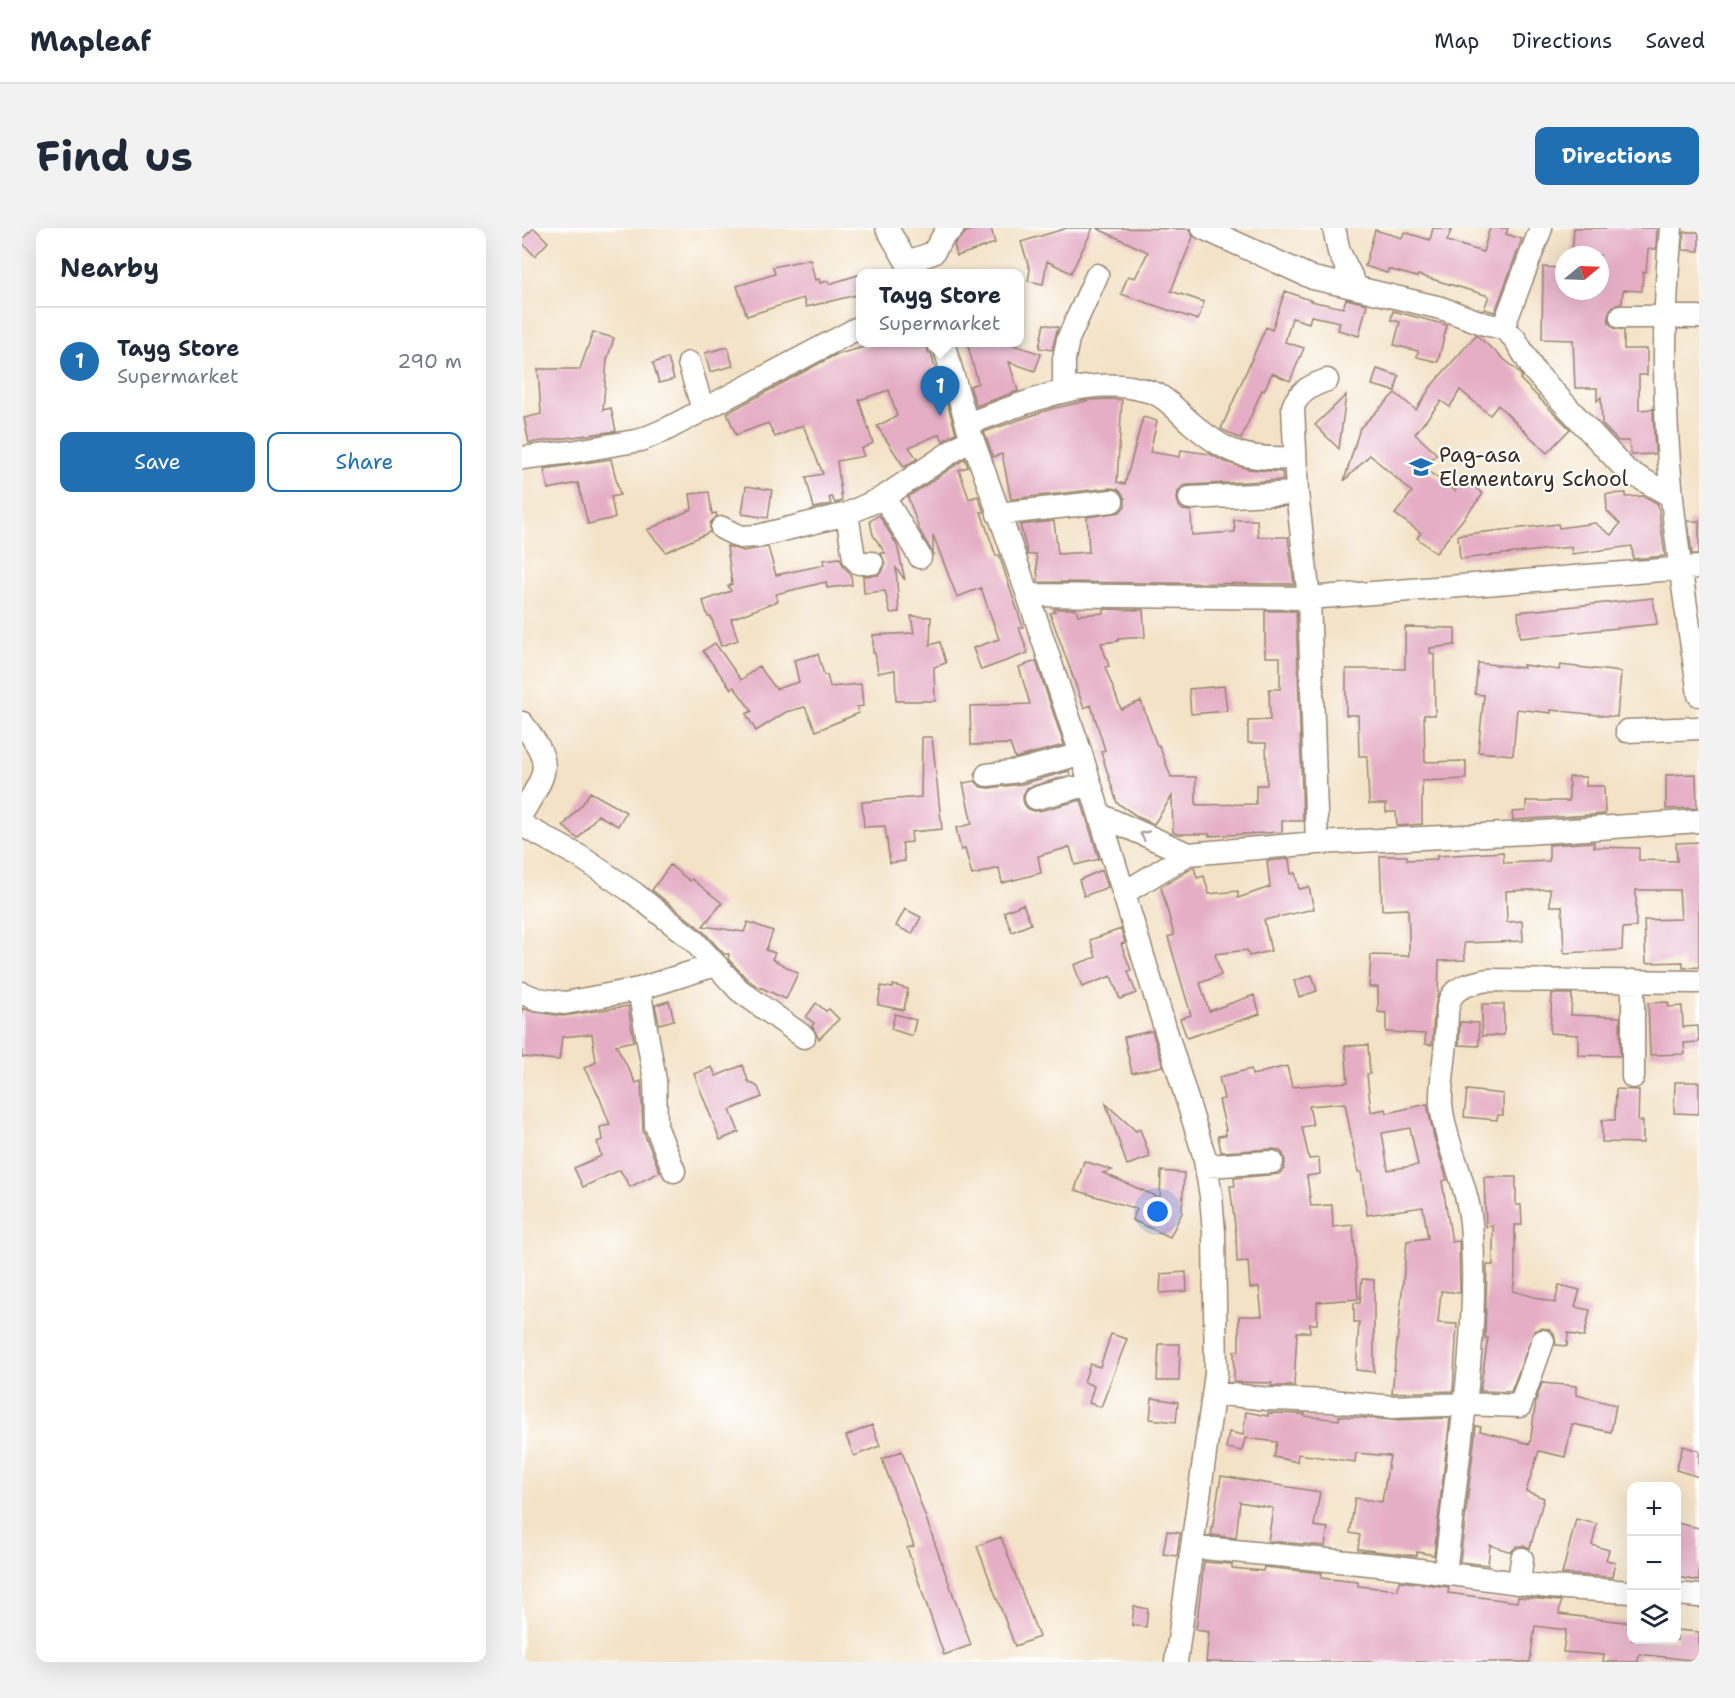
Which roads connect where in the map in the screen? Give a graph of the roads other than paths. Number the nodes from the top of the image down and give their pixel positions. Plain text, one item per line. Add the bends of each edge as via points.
1 (887, 228) edge
2 (953, 228) edge
3 (1203, 228) edge
4 (1334, 228) edge
5 (1541, 228) edge
6 (1671, 228) edge
7 (1245, 237) edge
8 (910, 268) edge
9 (1096, 275) dead end
10 (1358, 288) junction
11 (1699, 316) edge
12 (1621, 317) dead end
13 (1666, 318) junction
14 (1503, 328) junction
15 (856, 330) edge
16 (945, 347) edge
17 (689, 363) dead end
18 (1327, 380) dead end
19 (1064, 390) junction
20 (703, 410) junction
21 (970, 431) junction
22 (522, 458) edge
23 (1295, 458) junction
24 (1297, 493) junction
25 (1671, 496) junction
26 (884, 497) junction
27 (1190, 498) dead end
28 (1112, 501) dead end
29 (847, 514) junction
30 (998, 514) junction
31 (722, 528) dead end
32 (920, 557) dead end
33 (872, 563) dead end
34 (1690, 567) edge
35 (1028, 595) junction
36 (1309, 598) junction
37 (1699, 695) edge
38 (522, 723) edge
39 (1699, 728) edge
40 (1627, 731) dead end
41 (1081, 754) junction
42 (987, 775) dead end
43 (1090, 784) junction
44 (1036, 798) dead end
45 (522, 813) edge
46 (1100, 815) junction
47 (1699, 821) edge
48 (522, 825) edge
49 (1317, 843) junction
50 (1188, 854) junction
51 (1124, 892) junction
52 (715, 965) junction
53 (1633, 981) junction
54 (1699, 982) edge
55 (639, 989) junction
56 (522, 993) edge
57 (804, 1037) dead end
58 (1633, 1077) dead end
59 (1272, 1162) dead end
60 (1206, 1166) junction
61 (674, 1171) dead end
62 (1543, 1341) dead end
63 (1215, 1394) junction
64 (1465, 1404) junction
65 (1193, 1547) junction
66 (1522, 1559) dead end
67 (1445, 1573) junction
68 (1519, 1583) junction
69 (1627, 1592) edge
70 (1681, 1594) edge
71 (1699, 1596) edge
72 (1176, 1662) edge

1 - 8 street
2 - 8 street via 933,253
3 - 7 street
4 - 10 street via 1339,252
5 - 14 street
6 - 13 street
7 - 10 street via 1313,278
9 - 19 street via 1068,339
10 - 14 street
11 - 13 street
12 - 13 street
13 - 25 street
14 - 25 street via 1515,339 1534,371 1626,470
15 - 20 street
16 - 21 street
17 - 20 street
18 - 23 street via 1296,397
19 - 21 street
19 - 23 street via 1108,384 1140,389 1160,396 1211,441 1237,453 1261,459
20 - 22 street via 641,440
21 - 26 street
21 - 30 street
23 - 24 street
24 - 27 street
24 - 36 street
25 - 34 street
26 - 29 street
26 - 32 street
28 - 30 street
29 - 31 street via 758,536 740,537
29 - 33 street via 854,558 859,563
30 - 35 street
34 - 36 street
34 - 37 street
35 - 36 street
35 - 41 street
36 - 49 street
38 - 45 street via 542,753 545,771
39 - 40 street
41 - 42 street
41 - 43 street
43 - 44 street
43 - 46 street
50 -> 46 street
46 - 51 street
47 - 49 street
48 - 52 street via 579,856 634,893 693,940
49 - 50 street
50 - 51 street
51 - 60 street
52 - 55 street
52 - 57 street via 739,990
53 - 54 street
53 - 58 street
53 - 64 street via 1488,980 1468,984 1451,994 1446,1010 1441,1102 1471,1220 1474,1269
55 - 56 street via 565,1004
55 - 61 street via 655,1080 656,1126
59 - 60 street
60 - 63 street via 1214,1233
62 - 64 street via 1520,1406
63 - 64 street via 1393,1407
63 - 65 street
64 - 67 street
65 - 67 street
65 - 72 street
66 - 68 street
67 - 68 street
68 - 69 street
70 - 71 street

